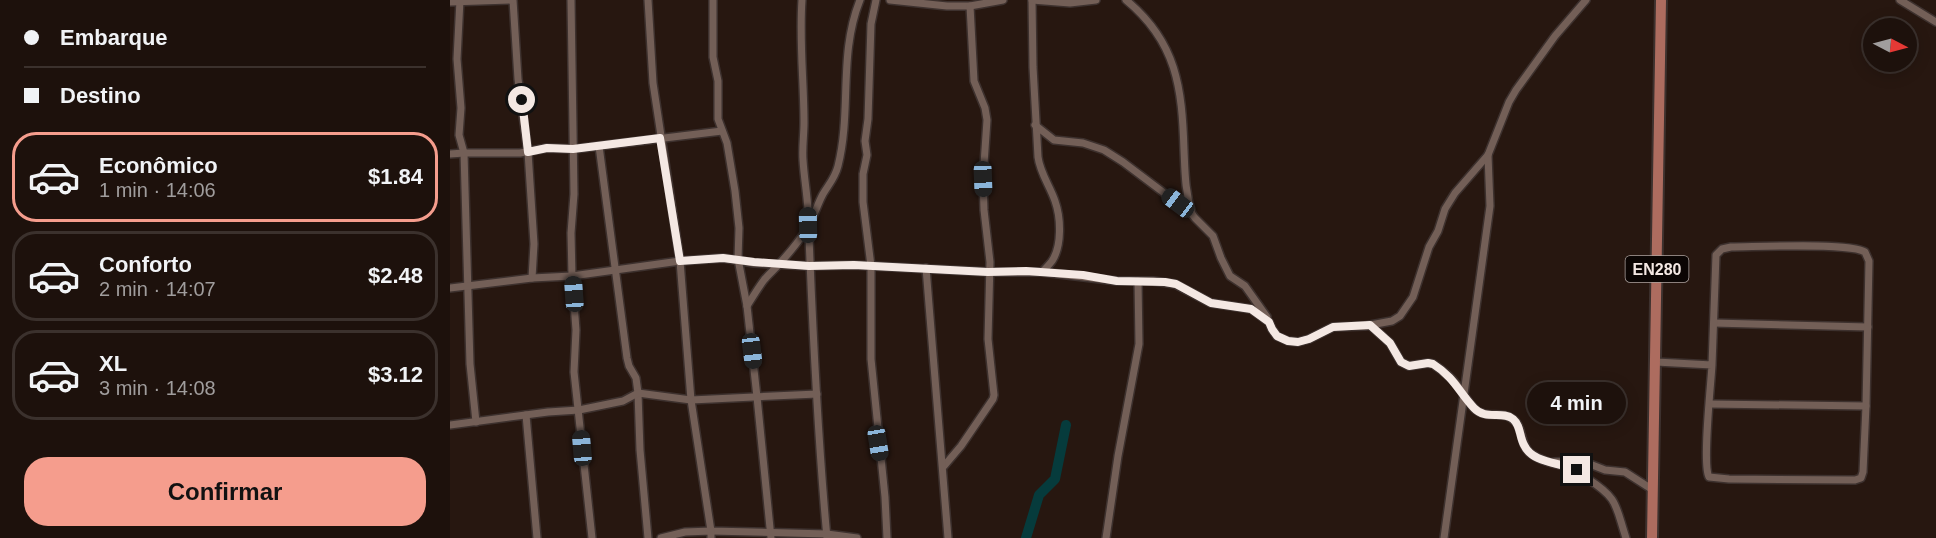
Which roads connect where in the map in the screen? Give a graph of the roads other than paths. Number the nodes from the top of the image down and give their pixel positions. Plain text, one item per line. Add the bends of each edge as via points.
1 (512, 0) edge
2 (571, 0) edge
3 (648, 0) edge
4 (713, 0) edge
5 (802, 0) edge
6 (861, 0) edge
7 (876, 0) edge
8 (890, 0) edge
9 (1003, 0) edge
10 (1032, 0) edge
11 (1095, 0) edge
12 (1126, 0) edge
13 (1586, 0) edge
14 (1661, 0) edge
15 (1900, 0) edge
16 (460, 1) edge
17 (908, 1) edge
18 (450, 2) edge
19 (970, 6) junction
20 (1936, 22) edge
21 (1035, 125) junction
22 (722, 131) junction
23 (460, 138) junction
24 (660, 138) junction
25 (599, 146) junction
26 (573, 149) junction
27 (528, 152) junction
28 (464, 153) junction
29 (450, 154) edge
30 (1488, 155) junction
31 (1192, 214) junction
32 (808, 227) junction
33 (738, 259) junction
34 (680, 261) junction
35 (780, 264) junction
36 (809, 266) junction
37 (871, 266) junction
38 (926, 268) junction
39 (616, 270) junction
40 (988, 272) junction
41 (1042, 272) junction
42 (572, 276) junction
43 (532, 278) junction
44 (1138, 281) junction
45 (469, 285) junction
46 (450, 288) edge
47 (747, 306) junction
48 (1269, 322) junction
49 (1714, 323) junction
50 (1370, 325) junction
51 (1868, 327) junction
52 (1656, 362) junction
53 (1712, 365) junction
54 (638, 393) junction
55 (1463, 393) junction
56 (817, 394) junction
57 (757, 397) junction
58 (692, 400) junction
59 (1710, 404) junction
60 (1866, 406) junction
61 (579, 410) junction
62 (526, 415) junction
63 (476, 422) junction
64 (450, 425) edge
65 (1549, 462) junction
66 (944, 466) junction
67 (1653, 490) junction
68 (711, 534) edge
69 (770, 535) edge
70 (827, 536) edge
71 (537, 538) edge
72 (591, 538) edge
73 (648, 538) edge
74 (661, 538) edge
75 (857, 538) edge
76 (887, 538) edge
77 (948, 538) edge
78 (1106, 538) edge
79 (1443, 538) edge
80 (1626, 538) edge
81 (1652, 538) edge

1 - 16 street
1 - 27 street
2 - 26 street
3 - 24 street
4 - 22 street via 713,57
5 - 32 street via 802,159
6 - 32 street via 852,20 848,46 837,168
7 - 37 street via 871,24 863,186
8 - 17 street
9 - 19 street
10 - 11 street
10 - 21 street
12 - 31 street via 1164,43 1175,68 1182,112 1184,182
13 - 30 street via 1516,90
14 - 52 main road, EN280
15 - 20 street
16 - 18 street
16 - 23 street
17 - 19 street
19 - 40 street via 974,81 987,120 983,179
21 - 31 street via 1053,140 1104,150
21 - 41 street via 1039,166 1056,203 1059,227 1055,254
22 - 24 street
22 - 33 street via 735,191
23 - 28 street
23 - 29 street
24 - 25 street
24 - 34 street
25 - 26 street
25 - 39 street
26 - 27 street
26 - 42 street
27 - 28 street
27 - 43 street via 534,244
28 - 29 street
28 - 45 street
30 - 50 street via 1445,209 1405,310 1392,321
30 - 55 street via 1490,206
31 - 48 street via 1214,236 1226,270 1250,292
32 - 35 street
32 - 36 street
33 - 34 street
33 - 35 street
33 - 47 street
34 - 39 street
34 - 58 street
35 - 36 street
35 - 47 street
36 - 37 street
36 - 56 street
37 - 38 street
37 - 76 street via 871,359
38 - 40 street
38 - 66 street
39 - 42 street
39 - 54 street via 627,358
40 - 41 street
40 - 66 street via 988,339 994,395
41 - 44 street
42 - 43 street
42 - 61 street via 574,372
43 - 45 street
44 - 48 street via 1176,284 1211,303 1251,309
44 - 78 street via 1139,344
45 - 46 street
45 - 63 street via 470,364
47 - 57 street
48 - 50 street via 1282,339 1298,342 1333,327
49 - 51 street
49 - 51 street via 1717,252 1731,247 1808,246 1865,252 1869,261
49 - 53 street
50 - 55 street via 1390,343 1401,362 1409,366 1433,364
51 - 60 street
52 - 53 street
52 - 67 main road, EN280
53 - 59 street
54 - 58 street
54 - 61 street via 623,401
54 - 73 street
55 - 65 street via 1484,415 1512,418 1525,447
55 - 79 street
56 - 57 street
56 - 70 street
57 - 58 street
57 - 69 street
58 - 68 street
59 - 60 street
59 - 60 street via 1707,473 1709,477 1729,479 1859,480 1863,472
61 - 62 street
61 - 72 street
62 - 63 street
62 - 71 street
63 - 64 street
65 - 67 street via 1572,460 1625,472
65 - 80 street via 1577,470 1609,494
66 - 77 street
67 - 81 main road, EN280
68 - 69 street
68 - 74 street via 685,532
69 - 70 street
70 - 75 street

